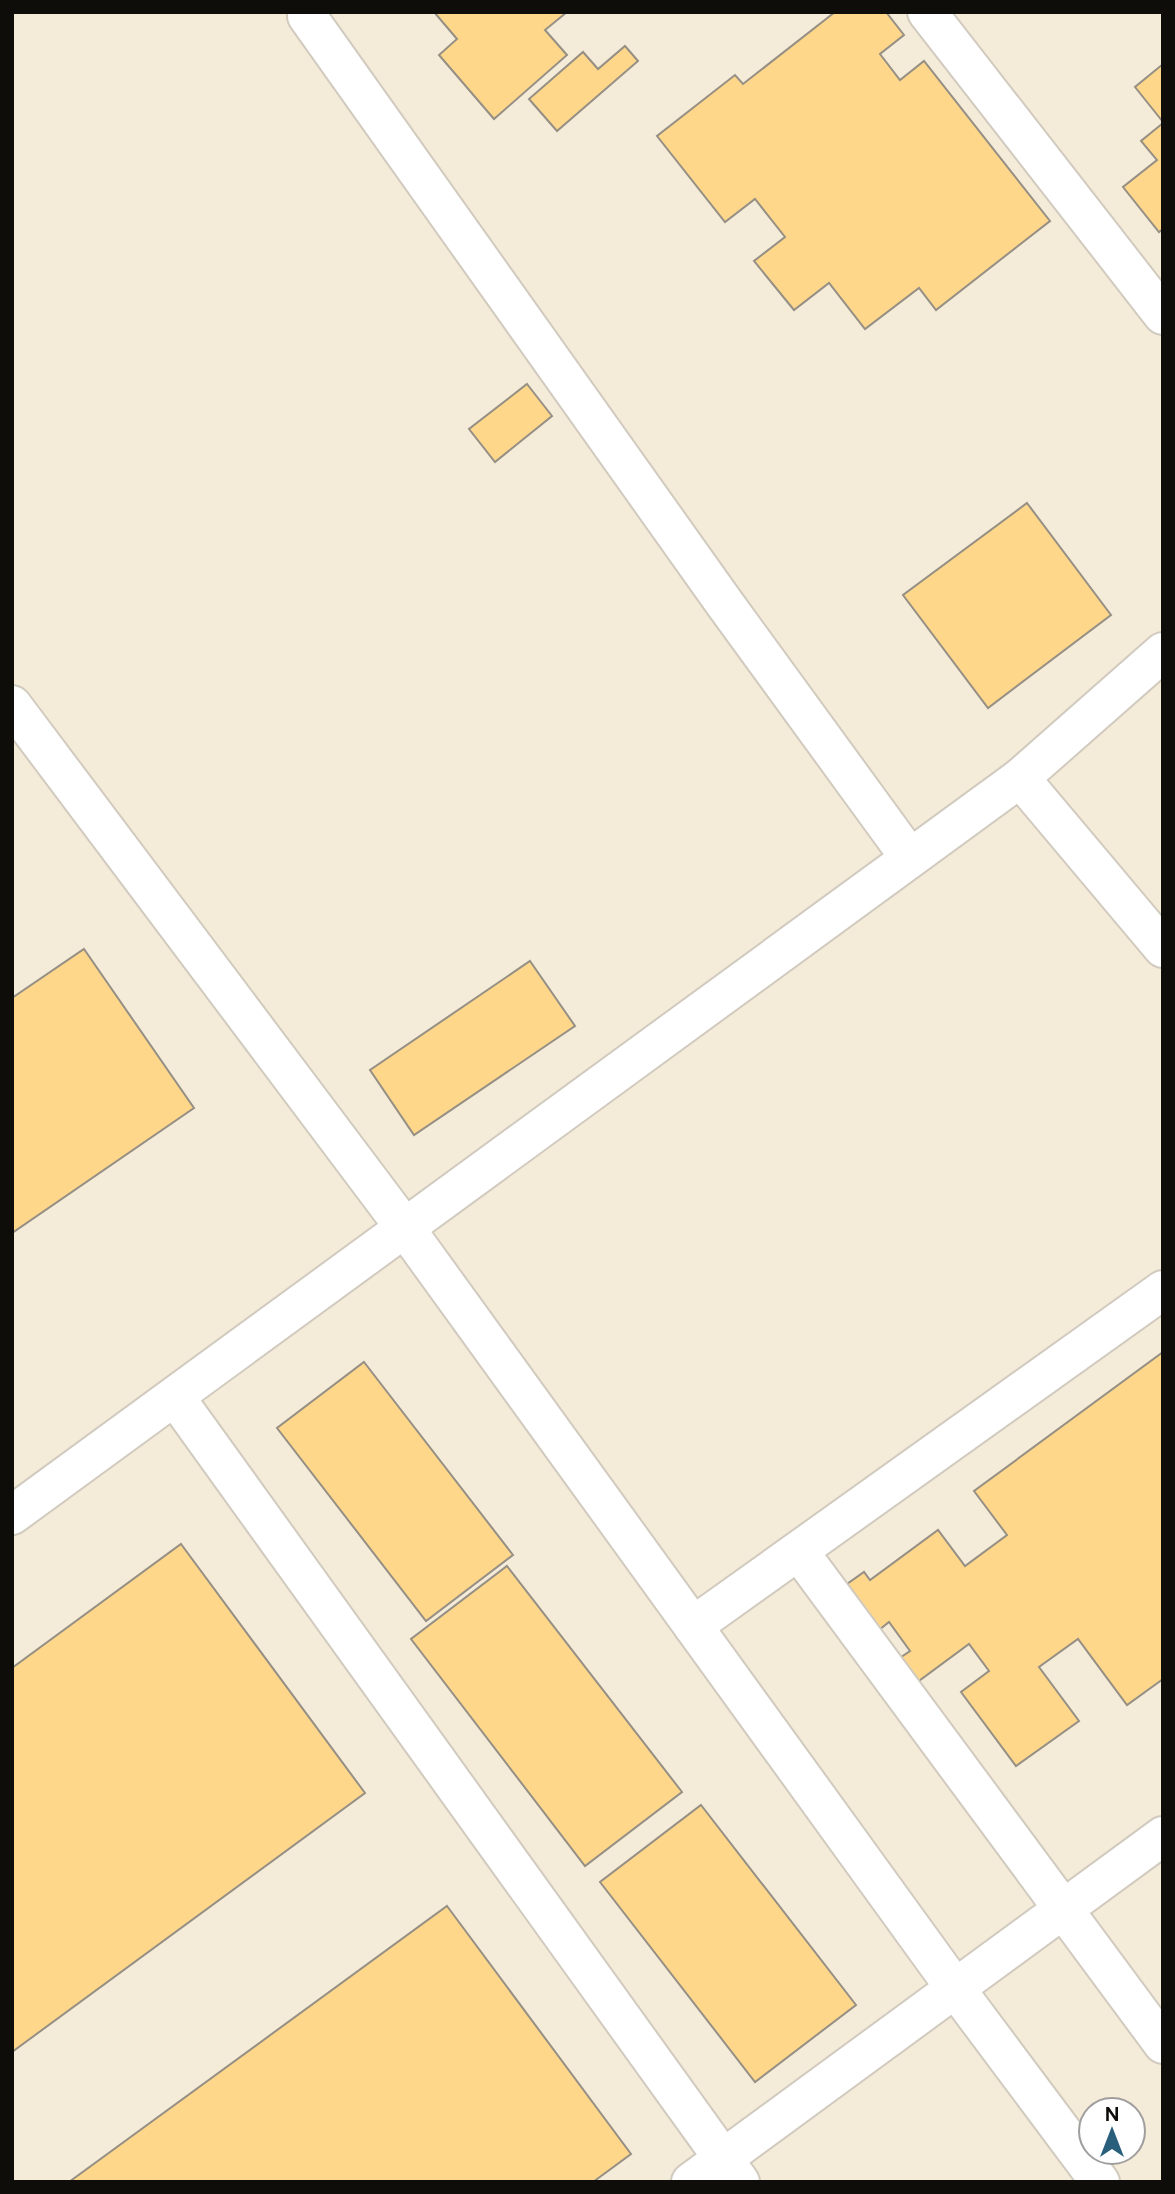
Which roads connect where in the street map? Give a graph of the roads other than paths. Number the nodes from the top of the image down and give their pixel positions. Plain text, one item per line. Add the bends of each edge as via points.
1 (927, 12) edge
2 (307, 16) dead end
3 (1163, 315) edge
4 (1163, 652) edge
5 (12, 705) edge
6 (1020, 778) junction
7 (910, 858) junction
8 (1163, 948) edge
9 (405, 1228) junction
10 (1163, 1290) edge
11 (174, 1397) junction
12 (12, 1516) edge
13 (800, 1553) junction
14 (693, 1626) junction
15 (1163, 1836) edge
16 (1062, 1909) junction
17 (955, 1988) junction
18 (1163, 2044) edge
19 (732, 2170) edge
20 (691, 2182) edge
21 (1100, 2182) edge

1 - 3 lane
2 - 7 lane
4 - 6 lane
5 - 9 lane
6 - 7 lane
6 - 8 lane
7 - 9 lane
9 - 11 lane
9 - 14 lane
10 - 13 lane
11 - 12 lane
11 - 19 lane
13 - 14 lane
13 - 16 lane
14 - 17 lane
15 - 16 lane
16 - 17 lane
16 - 18 lane
17 - 19 lane
17 - 21 lane
19 - 20 lane

